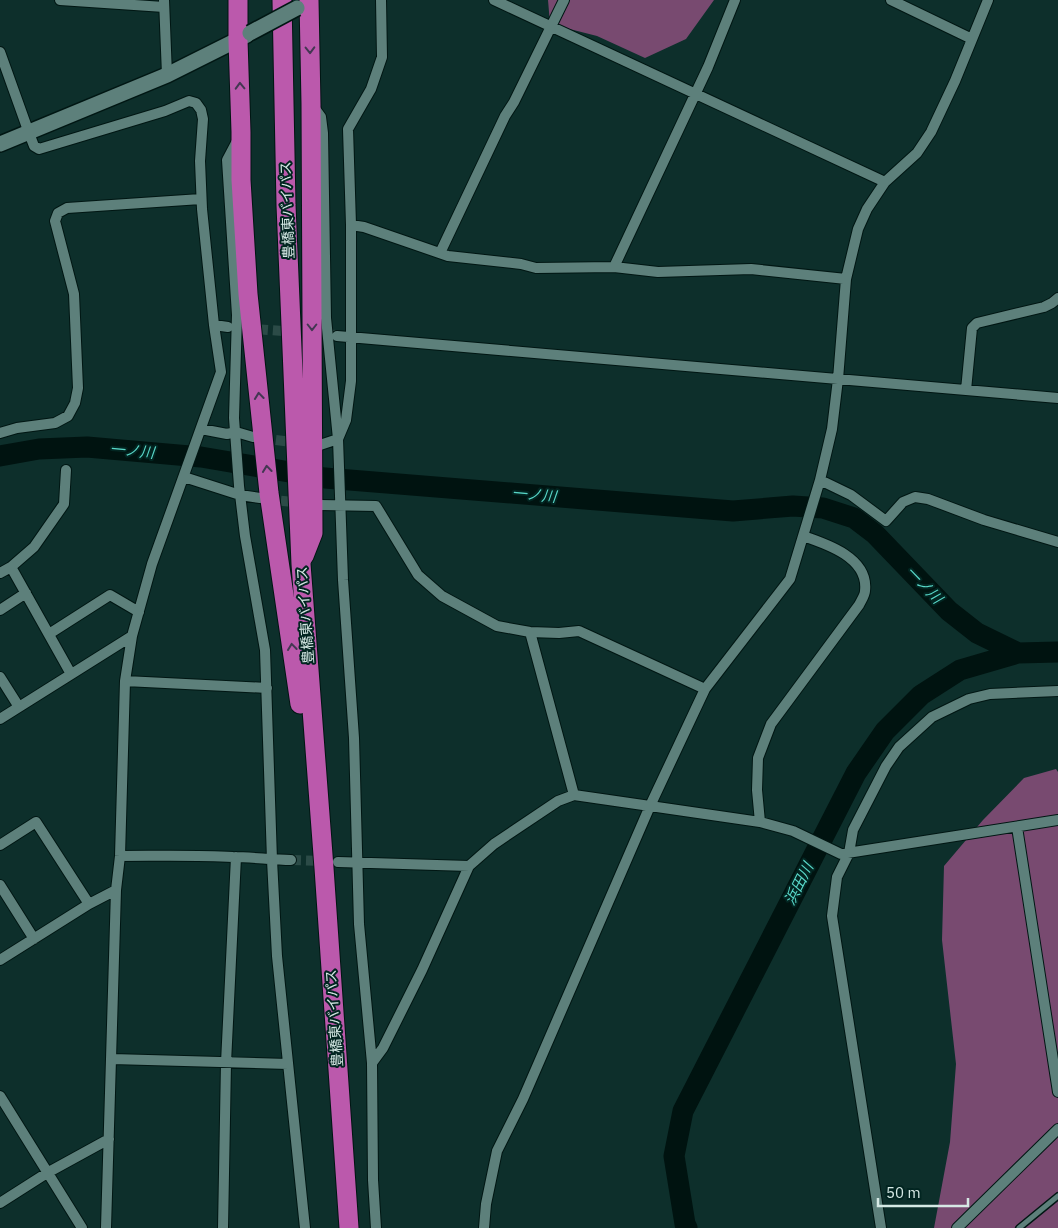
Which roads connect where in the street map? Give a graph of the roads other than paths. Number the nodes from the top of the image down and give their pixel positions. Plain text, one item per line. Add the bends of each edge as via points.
1 (60, 0) edge
2 (238, 0) edge
3 (381, 0) edge
4 (494, 0) edge
5 (564, 0) edge
6 (735, 0) edge
7 (891, 0) edge
8 (988, 0) edge
9 (302, 2) edge
10 (164, 4) edge
11 (551, 27) junction
12 (244, 36) junction
13 (972, 39) junction
14 (0, 52) edge
15 (167, 76) junction
16 (695, 93) junction
17 (311, 104) junction
18 (241, 132) junction
19 (29, 133) junction
20 (0, 144) edge
21 (886, 182) junction
22 (201, 200) junction
23 (351, 225) junction
24 (440, 253) junction
25 (614, 267) junction
26 (846, 279) junction
27 (1058, 298) edge
28 (214, 325) junction
29 (228, 327) tunnel mouth
30 (336, 336) tunnel mouth
31 (352, 336) junction
32 (838, 378) junction
33 (966, 390) junction
34 (1058, 398) edge
35 (200, 432) junction
36 (0, 433) edge
37 (236, 436) junction
38 (338, 439) junction
39 (258, 440) junction
40 (310, 448) junction
41 (66, 470) dead end
42 (184, 477) junction
43 (819, 482) junction
44 (239, 491) junction
45 (265, 496) junction
46 (310, 501) junction
47 (340, 502) junction
48 (805, 531) junction
49 (1058, 542) edge
50 (11, 567) junction
51 (0, 573) edge
52 (26, 593) junction
53 (0, 610) edge
54 (139, 612) junction
55 (530, 632) junction
56 (49, 634) junction
57 (132, 636) junction
58 (71, 674) junction
59 (0, 677) edge
60 (125, 681) junction
61 (267, 688) junction
62 (705, 690) junction
63 (1058, 691) edge
64 (18, 707) junction
65 (0, 719) edge
66 (574, 795) junction
67 (650, 806) junction
68 (1058, 820) edge
69 (760, 822) junction
70 (1018, 827) junction
71 (0, 846) edge
72 (845, 853) junction
73 (120, 856) junction
74 (236, 857) junction
75 (272, 860) junction
76 (291, 860) tunnel mouth
77 (357, 863) junction
78 (331, 865) junction
79 (468, 866) junction
80 (0, 885) edge
81 (116, 890) junction
82 (89, 904) junction
83 (34, 940) junction
84 (0, 960) edge
85 (112, 1058) junction
86 (226, 1063) junction
87 (372, 1063) junction
88 (288, 1064) junction
89 (1057, 1079) edge
90 (1058, 1092) edge
91 (0, 1096) edge
92 (1058, 1129) edge
93 (109, 1139) junction
94 (47, 1173) junction
95 (1058, 1196) edge
96 (0, 1203) edge
97 (82, 1228) edge
98 (106, 1228) edge
99 (223, 1228) edge
100 (305, 1228) edge
101 (349, 1228) edge
102 (376, 1228) edge
103 (484, 1228) edge
104 (881, 1228) edge
105 (957, 1228) edge
106 (1019, 1228) edge

1 - 10 street
2 - 12 highway
3 - 23 street via 382,57 371,89 348,129
4 - 11 street
5 - 11 street
6 - 16 street
7 - 13 street
8 - 13 street
9 - 12 street, bridge
9 -> 17 highway
9 - 40 highway, 豊橋東バイパス via 286,205
10 - 15 street
11 - 16 street
11 - 24 street
12 - 15 street
18 -> 12 highway
13 - 21 street via 931,132 917,153
14 - 19 street
15 - 19 street
16 - 21 street
16 - 25 street
17 - 38 street via 321,117 326,318
17 -> 40 highway
18 - 37 street via 227,160 237,315
39 -> 18 highway via 241,180
19 - 20 street
19 - 22 street via 34,146 39,149 166,111 189,101 196,103 202,120
21 - 26 street via 867,209 858,229
22 - 28 street
22 - 36 street via 67,208 58,213 55,222 74,294 78,388 75,403 68,416 55,422
23 - 24 street
23 - 31 street
24 - 25 street via 536,268
25 - 26 street via 658,272 751,268
26 - 32 street
27 - 33 street via 1044,307 976,323 972,328
28 - 29 street
28 - 35 street via 221,372
30 - 31 street
31 - 32 street
31 - 38 street via 346,420
32 - 33 street
32 - 43 street via 832,429
33 - 34 street
35 - 37 street
35 - 42 street
37 - 39 street
37 - 44 street
38 - 40 street
38 - 47 street
45 -> 39 highway
40 - 46 highway
41 - 50 street via 64,504 34,547
42 - 44 street
42 - 54 street via 152,564
43 - 48 street
43 - 49 street via 851,495 886,521 902,502 915,497
44 - 45 street
44 - 61 street via 265,650
78 -> 45 highway
46 - 47 street
46 - 78 highway, 豊橋東バイパス via 313,532 301,564
47 - 55 street via 376,506 418,574 442,596 497,626
47 - 77 street via 354,738
48 - 62 street via 790,579
48 - 69 street via 854,561 864,579 866,592 771,724 758,758
50 - 51 street
50 - 52 street
52 - 53 street
52 - 56 street
54 - 56 street via 110,595
54 - 57 street
55 - 62 street via 579,631
55 - 66 street
56 - 58 street
57 - 58 street
57 - 60 street
58 - 64 street
59 - 64 street
60 - 61 street
60 - 73 street
61 - 75 street
62 - 67 street
63 - 72 street via 990,694 969,699 932,717 899,747 886,766 853,830
64 - 65 street
66 - 67 street
66 - 79 street via 558,801 494,844
67 - 69 street
67 - 103 street via 523,1099 497,1151
68 - 70 street
69 - 72 street via 793,831
70 - 72 street
70 - 89 street
71 - 82 street via 36,822
72 - 104 street via 837,877 832,916
73 - 74 street
73 - 81 street
74 - 75 street
74 - 86 street
75 - 76 street
75 - 88 street via 277,956
77 - 78 street
77 - 79 street
77 - 87 street via 359,924
78 - 101 highway, 豊橋東バイパス
79 - 87 street via 418,978 383,1048
80 - 83 street
81 - 82 street
81 - 85 street
82 - 83 street
83 - 84 street
85 - 86 street
85 - 93 street
86 - 88 street
86 - 99 street
87 - 102 street
88 - 100 street
89 - 90 street
91 - 94 street
92 - 105 street
93 - 94 street
93 - 98 street
94 - 96 street
94 - 97 street
95 - 106 lane

